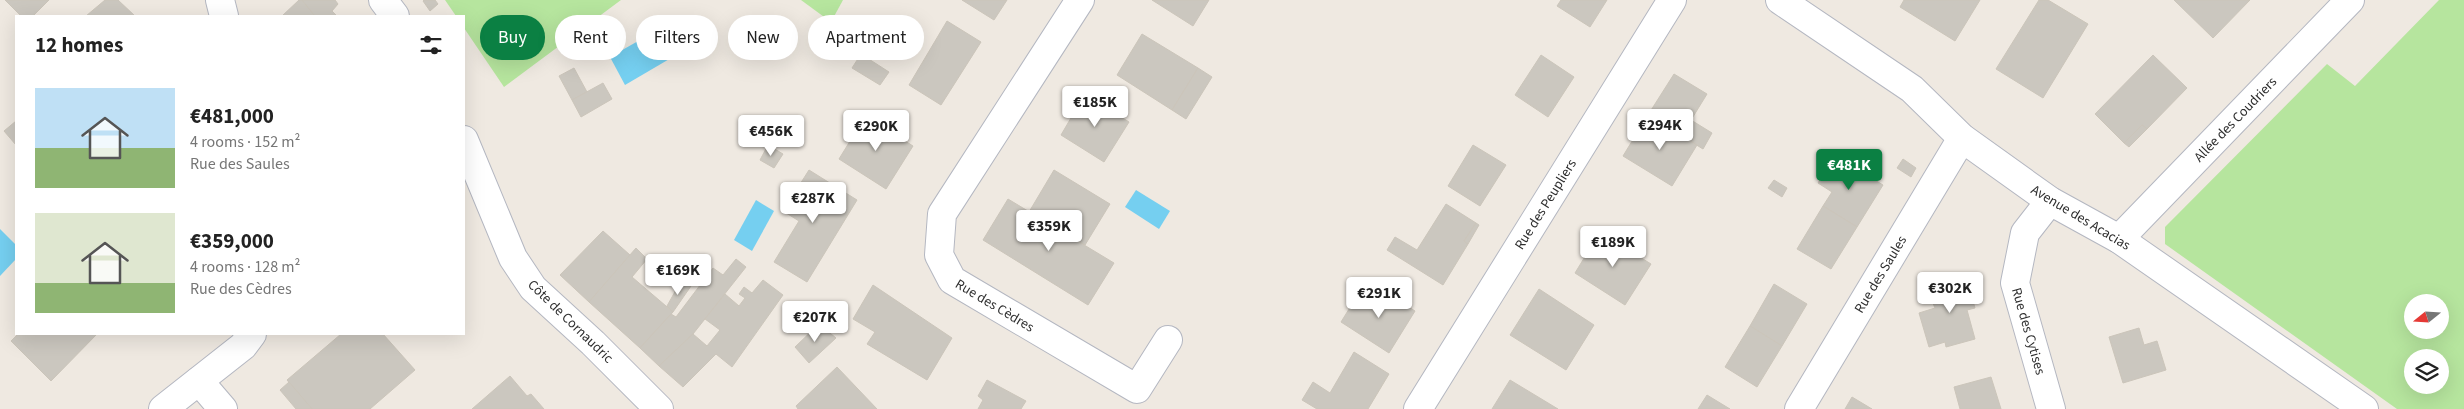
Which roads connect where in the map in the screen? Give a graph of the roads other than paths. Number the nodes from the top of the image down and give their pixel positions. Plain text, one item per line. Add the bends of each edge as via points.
1 (220, 0) edge
2 (383, 0) edge
3 (1080, 0) edge
4 (1672, 0) edge
5 (1780, 0) edge
6 (2350, 0) edge
7 (224, 15) edge
8 (394, 15) edge
9 (1962, 138) junction
10 (465, 142) edge
11 (2050, 201) junction
12 (2120, 239) junction
13 (251, 335) edge
14 (1168, 340) dead end
15 (199, 381) junction
16 (163, 409) edge
17 (223, 409) edge
18 (659, 409) edge
19 (1418, 409) edge
20 (1799, 409) edge
21 (2051, 409) edge
22 (2364, 409) edge

1 - 7 street
2 - 8 street
3 - 14 street, Rue des Cèdres via 942,214 939,256 952,280 1137,389
4 - 19 street, Rue des Peupliers
5 - 9 street, Avenue des Acacias via 1912,89
6 - 12 street, Allée des Coudriers
9 - 11 street, Avenue des Acacias
9 - 20 street, Rue des Saules
10 - 18 street, Côte de Cornaudric via 512,258 534,288
11 - 12 street, Avenue des Acacias
11 - 21 street, Rue des Cytises via 2025,233 2014,284
12 - 22 street, Avenue des Acacias
13 - 15 street via 243,346
15 - 16 street
15 - 17 street

